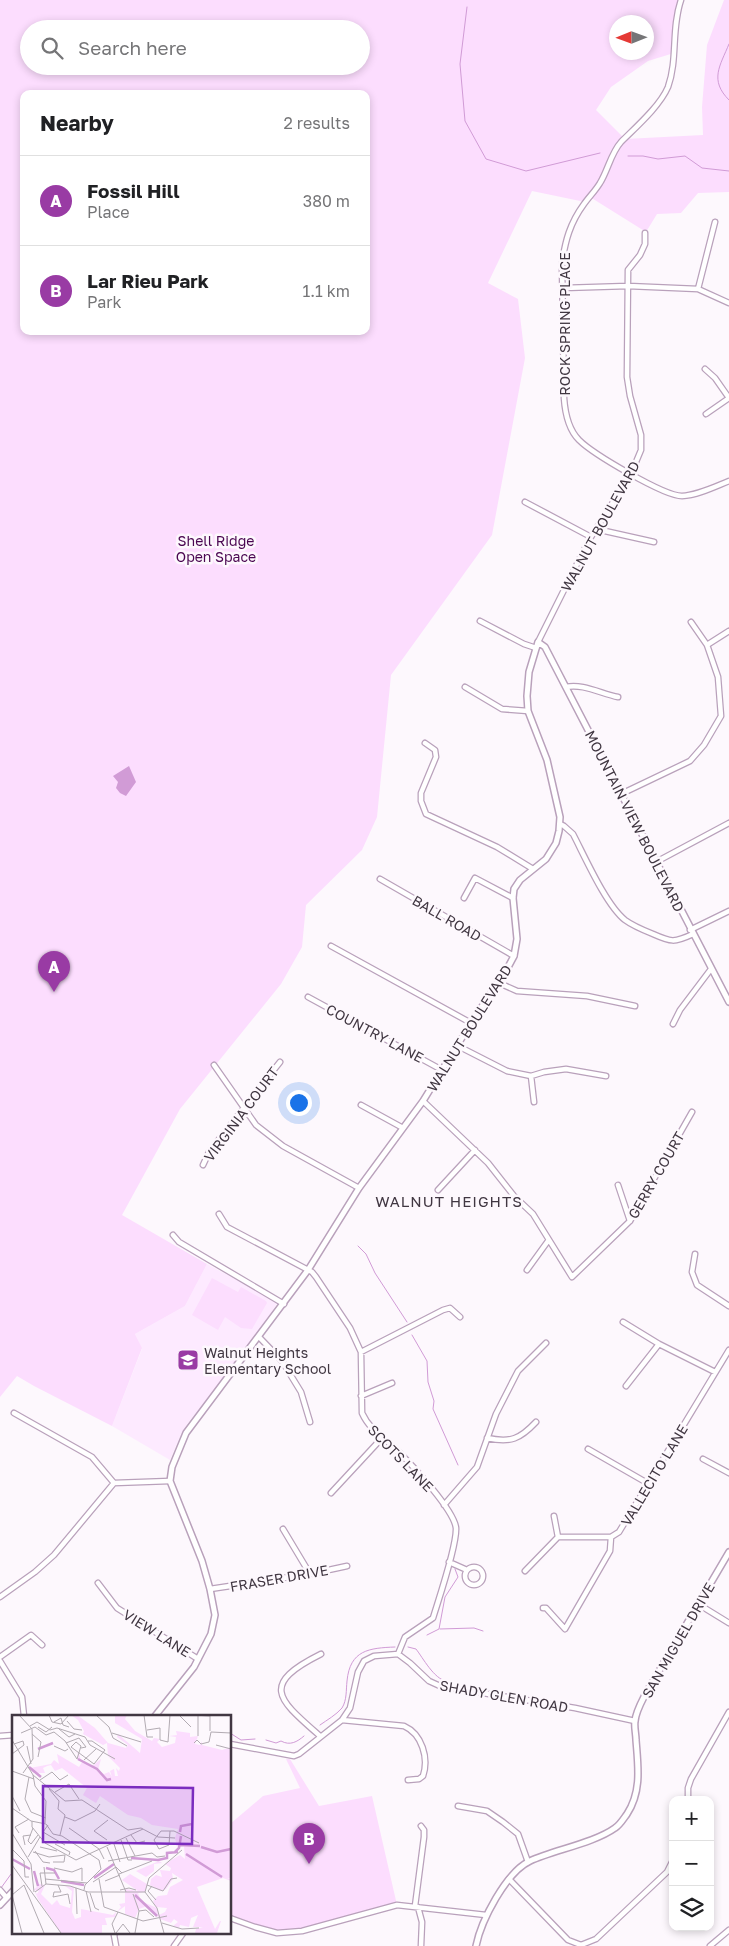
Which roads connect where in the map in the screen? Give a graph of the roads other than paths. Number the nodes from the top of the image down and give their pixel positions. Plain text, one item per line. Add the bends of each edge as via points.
1 (681, 0) edge
2 (715, 222) dead end
3 (645, 233) dead end
4 (628, 286) junction
5 (563, 288) junction
6 (698, 290) junction
7 (729, 303) edge
8 (705, 369) dead end
9 (729, 398) edge
10 (706, 414) dead end
11 (631, 474) junction
12 (729, 481) edge
13 (525, 502) dead end
14 (596, 529) junction
15 (591, 537) junction
16 (654, 542) dead end
17 (480, 621) dead end
18 (691, 622) dead end
19 (729, 631) edge
20 (538, 642) junction
21 (708, 645) junction
22 (536, 648) junction
23 (465, 687) dead end
24 (566, 687) junction
25 (618, 697) dead end
26 (528, 711) junction
27 (425, 743) dead end
28 (621, 794) junction
29 (729, 823) edge
30 (560, 824) junction
31 (656, 862) junction
32 (532, 869) junction
33 (380, 879) dead end
34 (464, 898) dead end
35 (513, 898) junction
36 (729, 911) edge
37 (692, 932) junction
38 (331, 946) dead end
39 (514, 956) junction
40 (711, 969) junction
41 (499, 983) junction
42 (308, 997) dead end
43 (729, 1002) edge
44 (635, 1006) dead end
45 (471, 1023) junction
46 (673, 1024) dead end
47 (458, 1046) junction
48 (280, 1062) dead end
49 (214, 1064) dead end
50 (442, 1070) junction
51 (531, 1076) junction
52 (606, 1076) dead end
53 (423, 1101) junction
54 (534, 1102) dead end
55 (361, 1105) dead end
56 (244, 1108) junction
57 (692, 1112) dead end
58 (403, 1128) junction
59 (475, 1150) junction
60 (203, 1165) dead end
61 (618, 1185) dead end
62 (359, 1188) junction
63 (438, 1190) dead end
64 (219, 1214) dead end
65 (630, 1221) junction
66 (173, 1235) dead end
67 (548, 1241) junction
68 (695, 1254) dead end
69 (308, 1270) junction
70 (527, 1270) dead end
71 (284, 1304) junction
72 (729, 1306) edge
73 (460, 1317) dead end
74 (623, 1322) dead end
75 (260, 1337) junction
76 (546, 1343) dead end
77 (659, 1344) junction
78 (729, 1350) edge
79 (361, 1352) junction
80 (715, 1372) junction
81 (392, 1383) dead end
82 (626, 1386) dead end
83 (361, 1396) junction
84 (14, 1413) dead end
85 (310, 1422) dead end
86 (536, 1422) dead end
87 (382, 1438) junction
88 (487, 1438) junction
89 (588, 1449) dead end
90 (703, 1459) dead end
91 (729, 1474) edge
92 (170, 1481) junction
93 (114, 1482) junction
94 (649, 1484) junction
95 (332, 1493) dead end
96 (444, 1505) junction
97 (554, 1516) dead end
98 (283, 1529) dead end
99 (558, 1537) junction
100 (611, 1537) junction
101 (729, 1552) edge
102 (449, 1562) junction
103 (347, 1566) dead end
104 (467, 1570) dead end
105 (525, 1571) dead end
106 (310, 1574) junction
107 (98, 1582) dead end
108 (210, 1589) junction
109 (0, 1597) edge
110 (698, 1604) junction
111 (543, 1608) dead end
112 (729, 1622) edge
113 (42, 1645) dead end
114 (321, 1654) dead end
115 (398, 1654) junction
116 (0, 1657) edge
117 (198, 1659) junction
118 (0, 1661) edge
119 (729, 1712) edge
120 (24, 1715) edge
121 (155, 1715) edge
122 (342, 1720) junction
123 (635, 1721) junction
124 (320, 1736) junction
125 (231, 1744) edge
126 (408, 1780) dead end
127 (688, 1796) edge
128 (458, 1806) dead end
129 (420, 1826) dead end
130 (528, 1862) junction
131 (669, 1868) edge
132 (509, 1879) junction
133 (0, 1890) edge
134 (12, 1892) edge
135 (6, 1897) junction
136 (0, 1904) edge
137 (417, 1906) junction
138 (486, 1915) junction
139 (231, 1918) edge
140 (729, 1930) edge
141 (176, 1944) edge
142 (183, 1946) edge
143 (421, 1946) edge
144 (476, 1946) edge
145 (710, 1946) edge

1 - 5 street, ROCK SPRING PLACE via 676,14 668,87 621,143 600,183 570,226 563,255
2 - 6 street
3 - 4 street, WALNUT BOULEVARD via 640,255 628,270
4 - 5 street
4 - 6 street
4 - 11 street, WALNUT BOULEVARD via 627,378 641,435 641,450
5 - 11 street, ROCK SPRING PLACE via 566,416 578,439 608,462
6 - 7 street
8 - 9 street
9 - 10 street
11 - 12 street via 674,495 696,493
11 - 14 street, WALNUT BOULEVARD
13 - 15 street
14 - 15 street, WALNUT BOULEVARD
14 - 16 street
15 - 20 street, WALNUT BOULEVARD
17 - 22 street
18 - 21 street
19 - 21 street
20 - 22 street, WALNUT BOULEVARD
20 - 24 street, MOUNTAIN VIEW BOULEVARD via 545,647
21 - 28 street via 718,677 721,716 704,746 690,761
22 - 26 street, WALNUT BOULEVARD via 527,684
23 - 26 street via 502,709
24 - 25 street via 581,687
24 - 28 street, MOUNTAIN VIEW BOULEVARD
26 - 30 street, WALNUT BOULEVARD via 547,760
27 - 32 street via 435,750 436,757 421,793 426,814 497,847
28 - 31 street, MOUNTAIN VIEW BOULEVARD
29 - 31 street
30 - 32 street, WALNUT BOULEVARD via 550,854
30 - 37 street via 573,834 610,904 626,920 670,941 678,941
31 - 37 street, MOUNTAIN VIEW BOULEVARD
32 - 35 street, WALNUT BOULEVARD via 516,884
33 - 39 street, BALL ROAD
34 - 35 street via 475,878
35 - 39 street, WALNUT BOULEVARD via 517,939
36 - 37 street
37 - 40 street, MOUNTAIN VIEW BOULEVARD
38 - 45 street
39 - 41 street, WALNUT BOULEVARD
40 - 43 street, MOUNTAIN VIEW BOULEVARD
40 - 46 street
41 - 44 street via 517,991 587,996
41 - 45 street, WALNUT BOULEVARD
42 - 50 street, COUNTRY LANE
45 - 47 street, WALNUT BOULEVARD
47 - 50 street, WALNUT BOULEVARD
47 - 51 street via 507,1071
48 - 56 street, VIRGINIA COURT
49 - 56 street
50 - 53 street, WALNUT BOULEVARD
51 - 52 street via 566,1069
51 - 54 street
53 - 58 street, WALNUT BOULEVARD
53 - 59 street
55 - 58 street
56 - 60 street, VIRGINIA COURT via 209,1152
56 - 62 street via 256,1125 283,1146
57 - 65 street, GERRY COURT
58 - 62 street, WALNUT BOULEVARD
59 - 63 street
59 - 67 street via 533,1214
61 - 65 street
62 - 69 street, WALNUT BOULEVARD
64 - 69 street, SCOTS LANE via 227,1227
65 - 67 street, GERRY COURT via 572,1277
66 - 71 street via 179,1242
67 - 70 street
68 - 72 street via 692,1272 697,1285
69 - 71 street, WALNUT BOULEVARD
69 - 79 street, SCOTS LANE via 350,1328
71 - 75 street, WALNUT BOULEVARD
73 - 79 street via 450,1308 443,1310
74 - 77 street
75 - 85 street via 282,1361 301,1392
75 - 92 street, WALNUT BOULEVARD via 192,1424 172,1467
76 - 88 street via 518,1371
77 - 80 street
77 - 82 street
78 - 80 street, VALLECITO LANE
79 - 83 street, SCOTS LANE
80 - 94 street, VALLECITO LANE
81 - 83 street
83 - 87 street, SCOTS LANE via 365,1420
84 - 93 street via 92,1457
86 - 88 street via 512,1440
87 - 95 street
87 - 96 street, SCOTS LANE via 398,1450
88 - 96 street via 477,1467
89 - 94 street
90 - 91 street
92 - 93 street
92 - 108 street
93 - 109 street via 54,1555
94 - 100 street, VALLECITO LANE via 619,1532
96 - 102 street, SCOTS LANE via 456,1530
97 - 99 street
98 - 106 street
99 - 100 street, VALLECITO LANE
99 - 105 street
100 - 111 street via 610,1550 566,1629
101 - 110 street, SAN MIGUEL DRIVE
102 - 104 street
102 - 115 street, SCOTS LANE via 433,1618 405,1637
103 - 106 street, FRASER DRIVE
106 - 108 street, FRASER DRIVE
107 - 117 street, VIEW LANE via 117,1608
108 - 117 street via 215,1615 211,1634
110 - 112 street
110 - 123 street, SAN MIGUEL DRIVE via 646,1693
113 - 116 street via 31,1635
114 - 124 street via 298,1665 286,1676 281,1687 282,1699 289,1708
115 - 122 street via 374,1656 364,1661 358,1672 350,1708
115 - 123 street, SHADY GLEN ROAD via 429,1681 440,1686
117 - 121 street
118 - 120 street via 22,1698
119 - 127 street via 691,1778
122 - 124 street
122 - 126 street via 410,1729 419,1739 425,1764 423,1776
123 - 130 street, SAN MIGUEL DRIVE via 639,1769 637,1793 616,1828
124 - 125 street via 294,1756
128 - 130 street via 487,1811 504,1822 518,1834
129 - 137 street via 424,1837
130 - 132 street, SAN MIGUEL DRIVE
131 - 132 street via 596,1939 581,1945 568,1940
132 - 138 street, SAN MIGUEL DRIVE
133 - 135 street
134 - 135 street
135 - 136 street
137 - 138 street
137 - 139 street via 396,1905 302,1931 277,1933
137 - 143 street via 422,1922
138 - 144 street, SAN MIGUEL DRIVE
140 - 145 street
141 - 142 street

